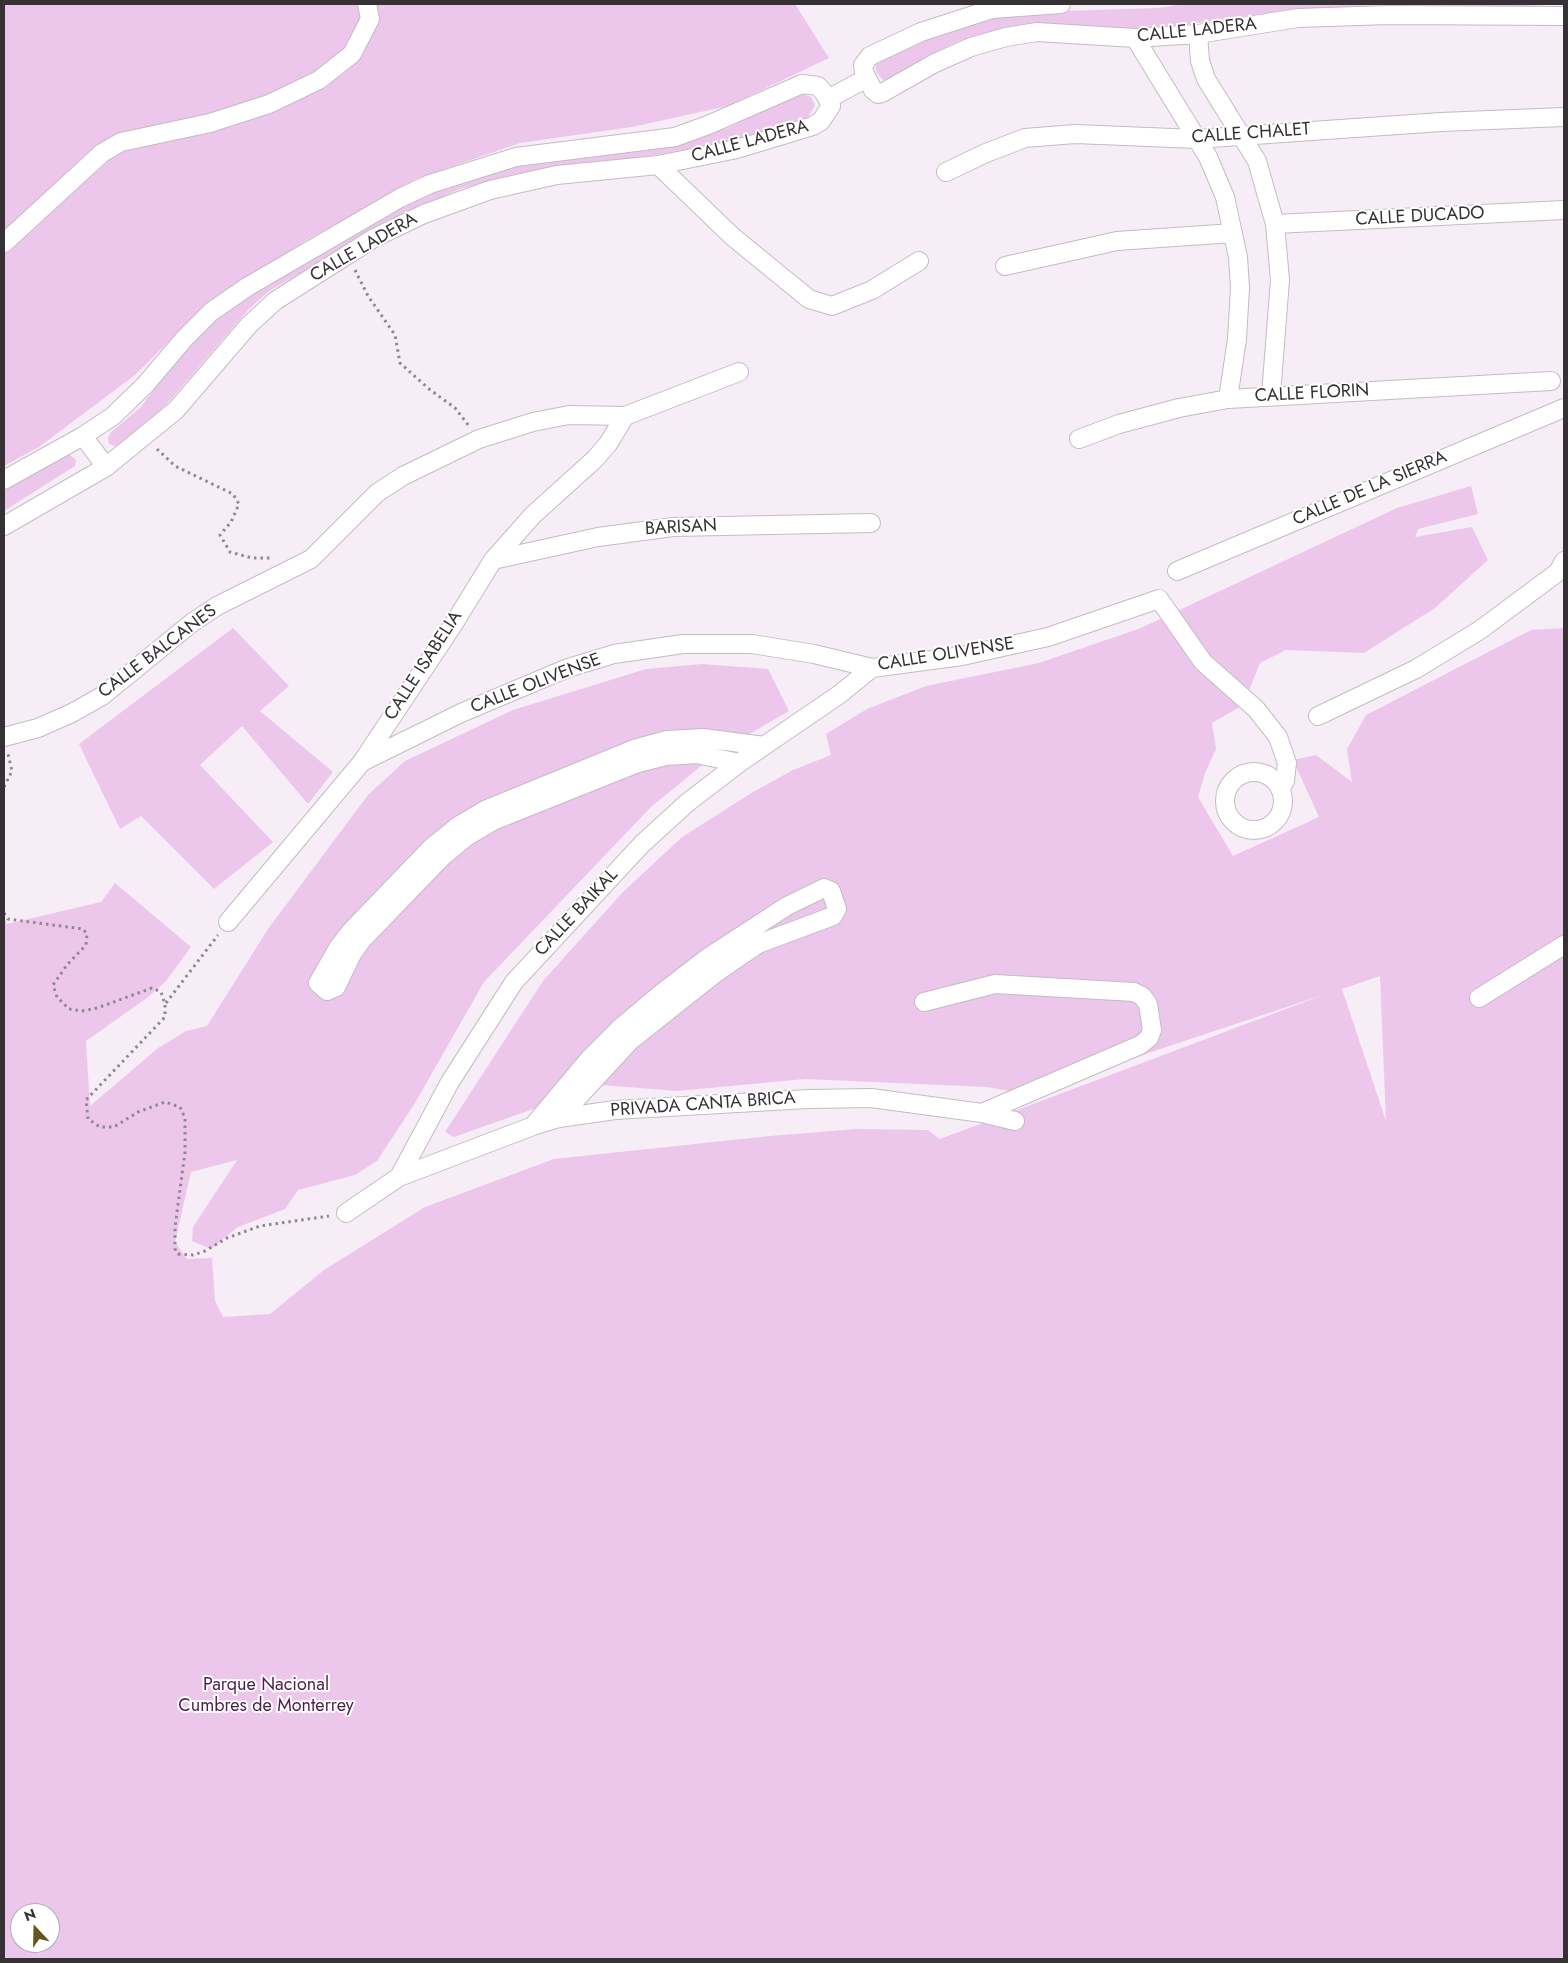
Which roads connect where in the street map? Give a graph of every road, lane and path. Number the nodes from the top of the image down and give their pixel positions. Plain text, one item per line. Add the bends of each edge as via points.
1 (367, 4) edge
2 (1061, 4) edge
3 (1564, 16) edge
4 (1198, 34) junction
5 (1135, 38) junction
6 (867, 78) junction
7 (828, 99) junction
8 (1564, 117) edge
9 (1241, 135) junction
10 (1197, 139) junction
11 (658, 165) junction
12 (946, 172) dead end
13 (1564, 210) edge
14 (1275, 224) junction
15 (1233, 233) junction
16 (4, 243) edge
17 (348, 253) junction
18 (918, 260) dead end
19 (1005, 266) dead end
20 (739, 372) dead end
21 (1551, 381) dead end
22 (1271, 395) junction
23 (1228, 399) junction
24 (1564, 408) edge
25 (625, 416) junction
26 (83, 436) junction
27 (143, 436) junction
28 (478, 439) junction
29 (1079, 439) dead end
30 (106, 467) junction
31 (4, 480) edge
32 (871, 523) dead end
33 (4, 526) edge
34 (276, 558) dead end
35 (493, 560) junction
36 (1562, 570) edge
37 (1177, 571) dead end
38 (872, 668) junction
39 (1318, 716) dead end
40 (5, 743) edge
41 (764, 746) junction
42 (362, 762) junction
43 (739, 763) junction
44 (4, 787) edge
45 (1280, 788) dead end
46 (4, 913) edge
47 (228, 922) joint
48 (1564, 945) edge
49 (1479, 998) dead end
50 (924, 1002) dead end
51 (165, 1004) junction
52 (982, 1113) junction
53 (559, 1118) junction
54 (1015, 1121) dead end
55 (534, 1126) junction
56 (399, 1177) junction
57 (346, 1213) joint

1 - 16 street via 370,19 352,54 319,80 270,104 210,123 120,142 102,153
2 - 6 street via 992,9 921,32 865,60
3 - 4 street, CALLE LADERA via 1298,18
4 - 5 street, CALLE LADERA
4 - 9 street via 1200,61 1206,79
5 - 6 street, CALLE LADERA via 1037,32 971,47 935,63 882,94 873,90
5 - 10 street
6 - 7 street
7 - 11 street, CALLE LADERA via 827,114 813,126 737,149
7 - 26 street, CALLE LADERA via 818,86 802,84 708,126 675,137 516,157 430,184 324,241 212,312 113,416
8 - 9 street, CALLE CHALET
9 - 10 street, CALLE CHALET
9 - 14 street via 1257,161
10 - 12 street, CALLE CHALET via 1075,134 1026,138
10 - 15 street via 1226,197
11 - 17 street, CALLE LADERA via 557,175 490,190 424,214
11 - 18 street via 734,237 809,299 832,306 872,290
13 - 14 street, CALLE DUCADO
14 - 22 street via 1280,280
15 - 19 street via 1117,241
15 - 23 street via 1240,288
17 - 27 street, CALLE LADERA via 275,301 176,410
17 - 28 path via 368,296 395,335 400,363 456,408
20 - 25 street
21 - 22 street, CALLE FLORIN
22 - 23 street, CALLE FLORIN
23 - 29 street, CALLE FLORIN via 1119,424
24 - 37 street, CALLE DE LA SIERRA
25 - 28 street, CALLE BALCANES via 551,417
25 - 35 street, CALLE ISABELIA via 595,459 533,515
26 - 30 street
26 - 31 street, CALLE LADERA
27 - 30 street, CALLE LADERA
27 - 34 path via 175,466 233,494 239,504 231,522 220,535 230,552 252,558
28 - 40 street, CALLE BALCANES via 403,476 377,494 310,559 217,606 102,696 72,714
30 - 33 street, CALLE LADERA
32 - 35 street, BARISAN via 673,527 598,537
35 - 42 street, CALLE ISABELIA
36 - 39 street via 1480,630 1416,669
38 - 41 street, CALLE BAIKAL
38 - 42 street, CALLE OLIVENSE via 752,644 683,644 645,648 568,668 461,713
38 - 45 street, CALLE OLIVENSE via 962,656 1048,637 1159,599 1204,662 1256,709 1278,737 1287,762 1285,781
40 - 44 path via 12,771
41 - 43 street, CALLE BAIKAL
41 - 43 street via 703,738 667,740 487,809 458,826 431,848 351,931 318,983 327,991 336,987 362,940 440,858 466,837 494,821 638,763 666,756 697,754
42 - 47 street, CALLE ISABELIA
43 - 56 street, CALLE BAIKAL via 687,803 642,844 514,982 450,1082
46 - 51 path via 8,919 83,929 87,934 86,945 53,985 57,997 69,1009 97,1008 152,988 161,992
47 - 51 path
48 - 49 street
50 - 52 street via 995,984 1134,992 1148,1004 1152,1030 1149,1038 1140,1045
51 - 57 path via 165,1017 86,1100 88,1119 100,1127 114,1127 138,1112 165,1102 180,1107 185,1118 185,1152 175,1227 178,1254 204,1252 227,1238 260,1226
52 - 53 street, PRIVADA CANTA BRICA via 871,1098 651,1107
52 - 54 street, PRIVADA CANTA BRICA
53 - 55 street, PRIVADA CANTA BRICA
53 - 55 street via 630,1042 717,972 758,944 833,916 836,909 831,892 824,888 787,906 707,958 663,992 618,1029 590,1058
55 - 56 street, PRIVADA CANTA BRICA
56 - 57 street, CALLE BAIKAL

